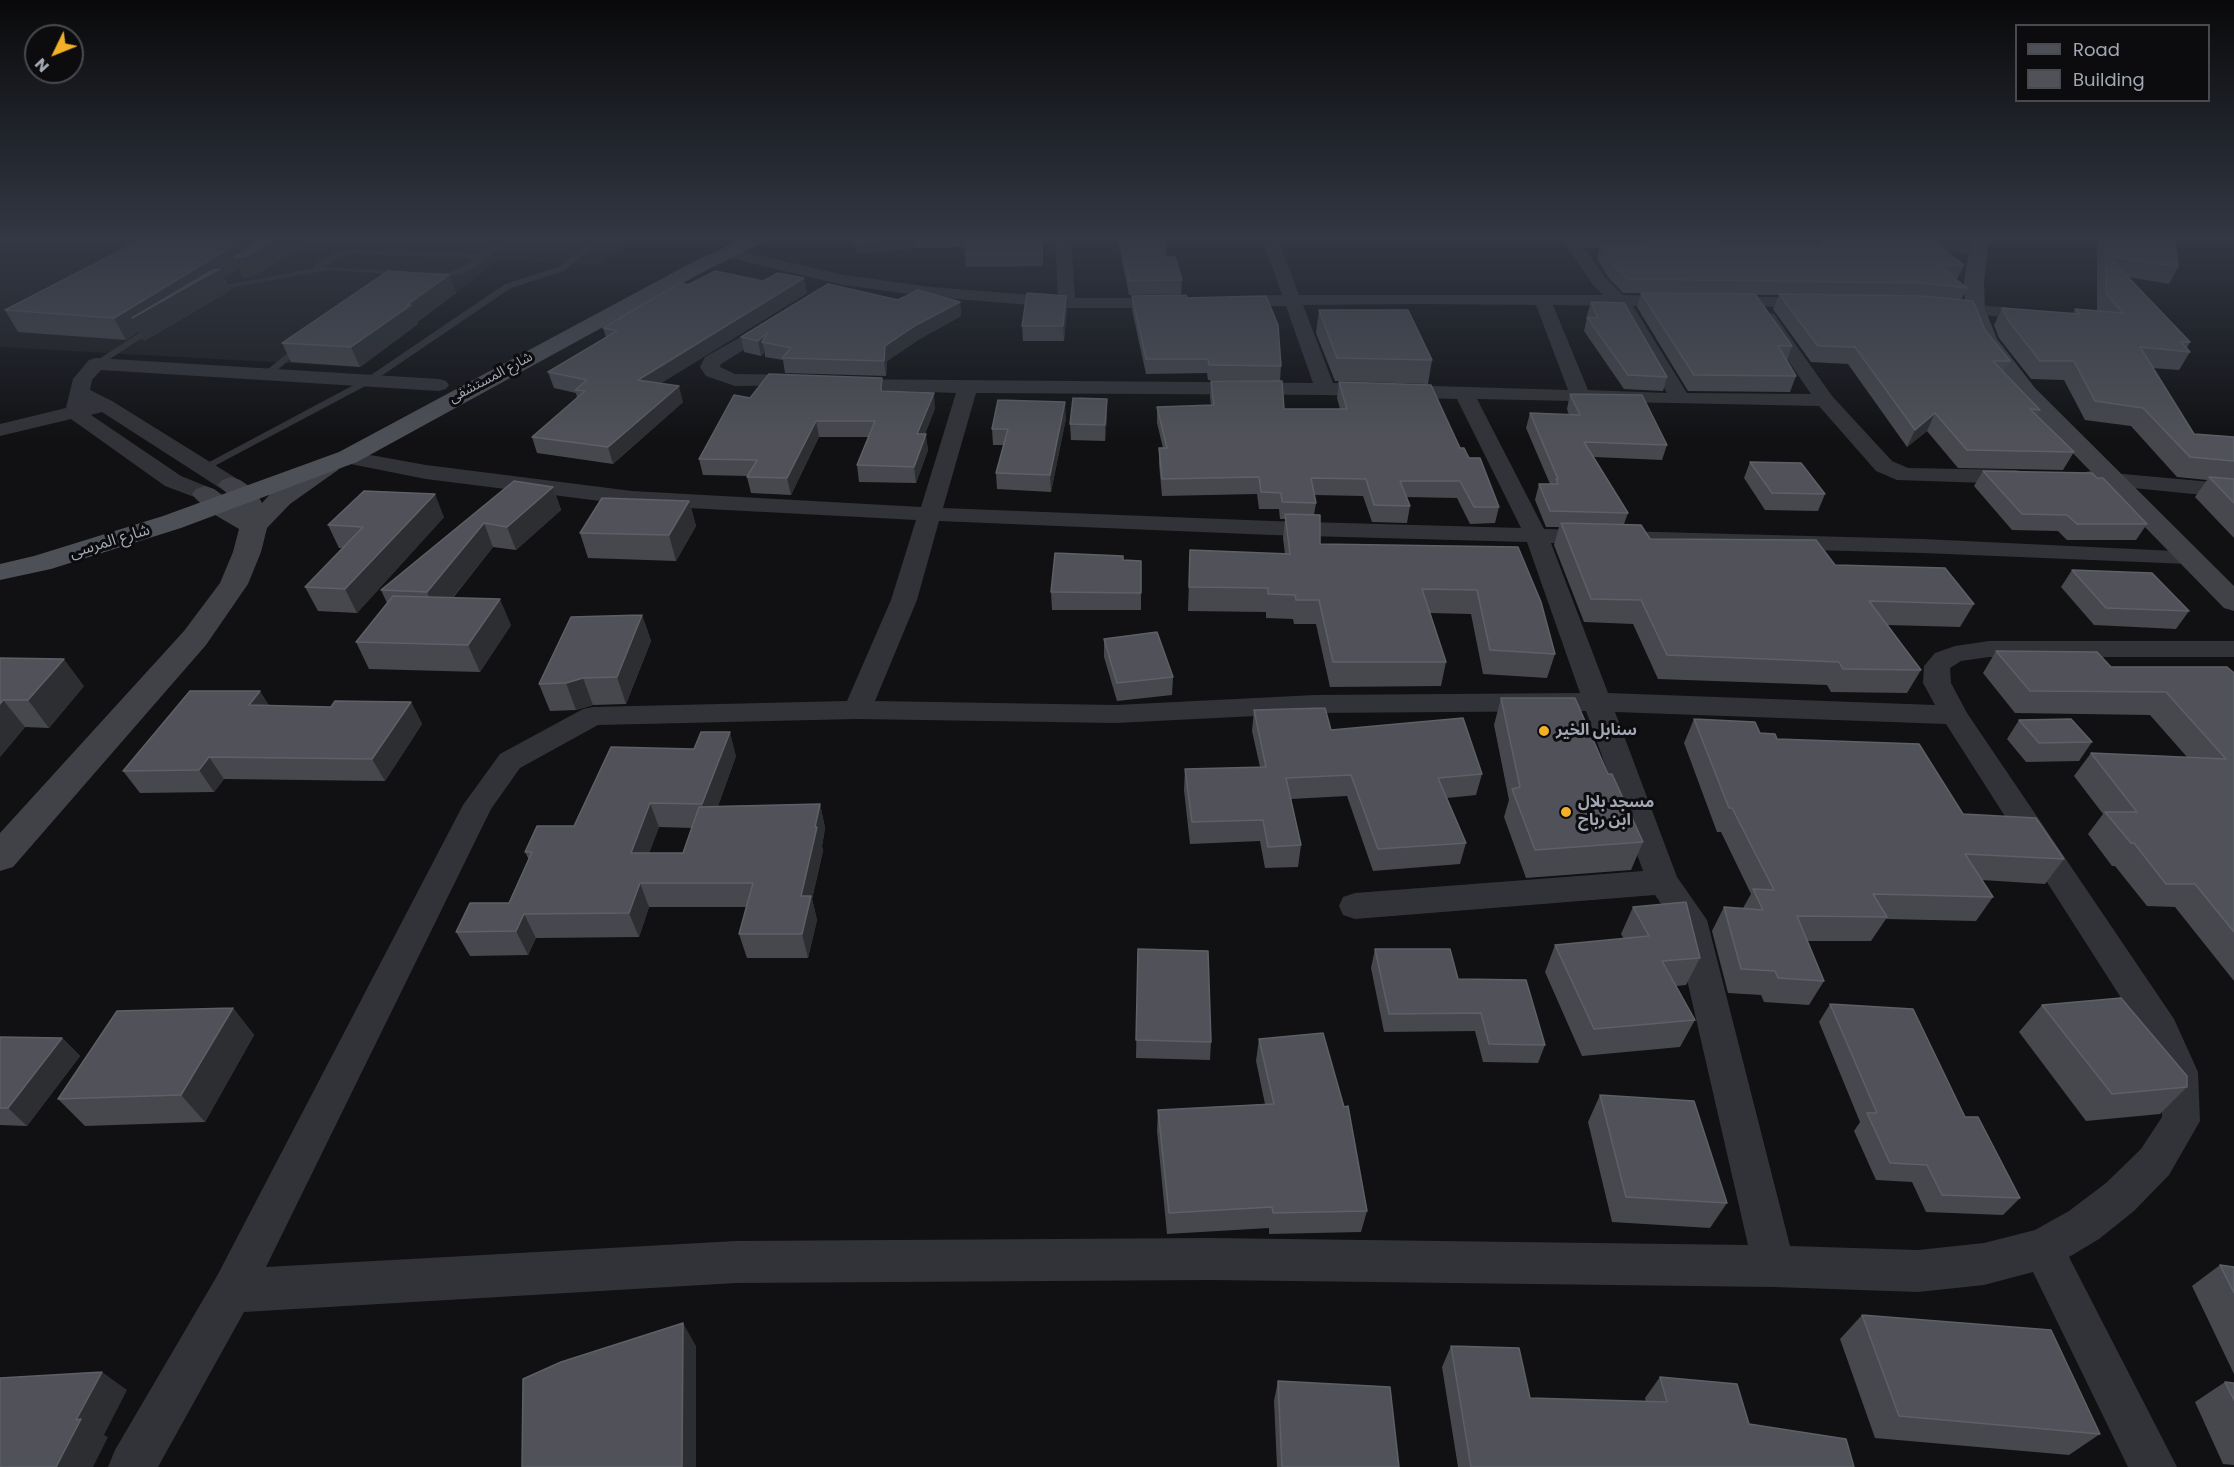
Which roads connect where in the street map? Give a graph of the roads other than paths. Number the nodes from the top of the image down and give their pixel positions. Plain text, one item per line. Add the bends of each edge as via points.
1 (478, 306) edge
2 (585, 306) edge
3 (609, 306) edge
4 (1293, 306) edge
5 (1545, 306) edge
6 (1623, 306) edge
7 (1759, 306) edge
8 (1941, 306) edge
9 (1975, 309) junction
10 (793, 311) edge
11 (2055, 318) edge
12 (162, 323) edge
13 (312, 337) edge
14 (96, 364) junction
15 (266, 375) junction
16 (368, 381) junction
17 (439, 385) junction
18 (969, 387) junction
19 (1325, 389) junction
20 (1463, 392) junction
21 (1580, 396) junction
22 (1681, 399) junction
23 (1825, 400) junction
24 (78, 403) junction
25 (0, 430) edge
26 (353, 431) dead end
27 (336, 454) junction
28 (2032, 477) edge
29 (2067, 477) edge
30 (2113, 480) junction
31 (2234, 491) edge
32 (226, 496) junction
33 (930, 514) junction
34 (1536, 535) junction
35 (0, 554) edge
36 (2188, 557) junction
37 (0, 572) edge
38 (2234, 602) edge
39 (2234, 649) edge
40 (1598, 702) junction
41 (856, 710) junction
42 (1954, 715) junction
43 (0, 856) edge
44 (1663, 882) junction
45 (1355, 906) dead end
46 (2043, 1249) junction
47 (1774, 1266) junction
48 (232, 1291) junction
49 (132, 1467) edge
50 (2153, 1467) edge

1 - 16 lane
2 - 17 main road, شارع المستشفى
3 - 27 main road, شارع المستشفى
4 - 19 street
5 - 21 street
6 - 22 street
7 - 23 street
8 - 9 street
9 - 11 street
9 - 30 street via 1987,340 2027,393
10 - 18 street via 712,361 713,372 735,380
12 - 14 lane
13 - 15 lane
14 - 15 street
14 - 24 street via 83,379
15 - 16 street
16 - 17 street
16 - 32 lane
17 - 26 main road, شارع المستشفى
18 - 19 street
18 - 33 street
19 - 20 street
20 - 21 street
20 - 34 street
21 - 22 street
22 - 23 street
23 - 28 street via 1867,449 1892,471 1918,476
24 - 25 street
24 - 32 street via 173,481
24 - 32 street via 105,405
27 - 32 main road, شارع المستشفى
27 - 32 street via 281,498
27 - 33 street via 426,472 632,498
29 - 30 street
30 - 31 street
30 - 36 street
32 - 35 main road, شارع المرسى
32 - 37 main road, شارع المرسى via 41,563
32 - 43 street via 234,584 195,638
33 - 34 street
33 - 41 street via 904,600
34 - 36 street
34 - 40 street
36 - 38 street
39 - 42 street via 1989,649 1955,654 1937,666 1936,674
40 - 41 street via 1315,704 1116,714
40 - 42 street
40 - 44 street
41 - 48 street via 593,716 510,761 478,805
42 - 46 street via 2162,1030 2179,1072 2181,1121 2155,1162 2084,1225
44 - 45 street
44 - 47 street via 1690,920
46 - 47 street via 1984,1264 1918,1271
46 - 50 street
47 - 48 street via 1211,1259 736,1262
48 - 49 street

